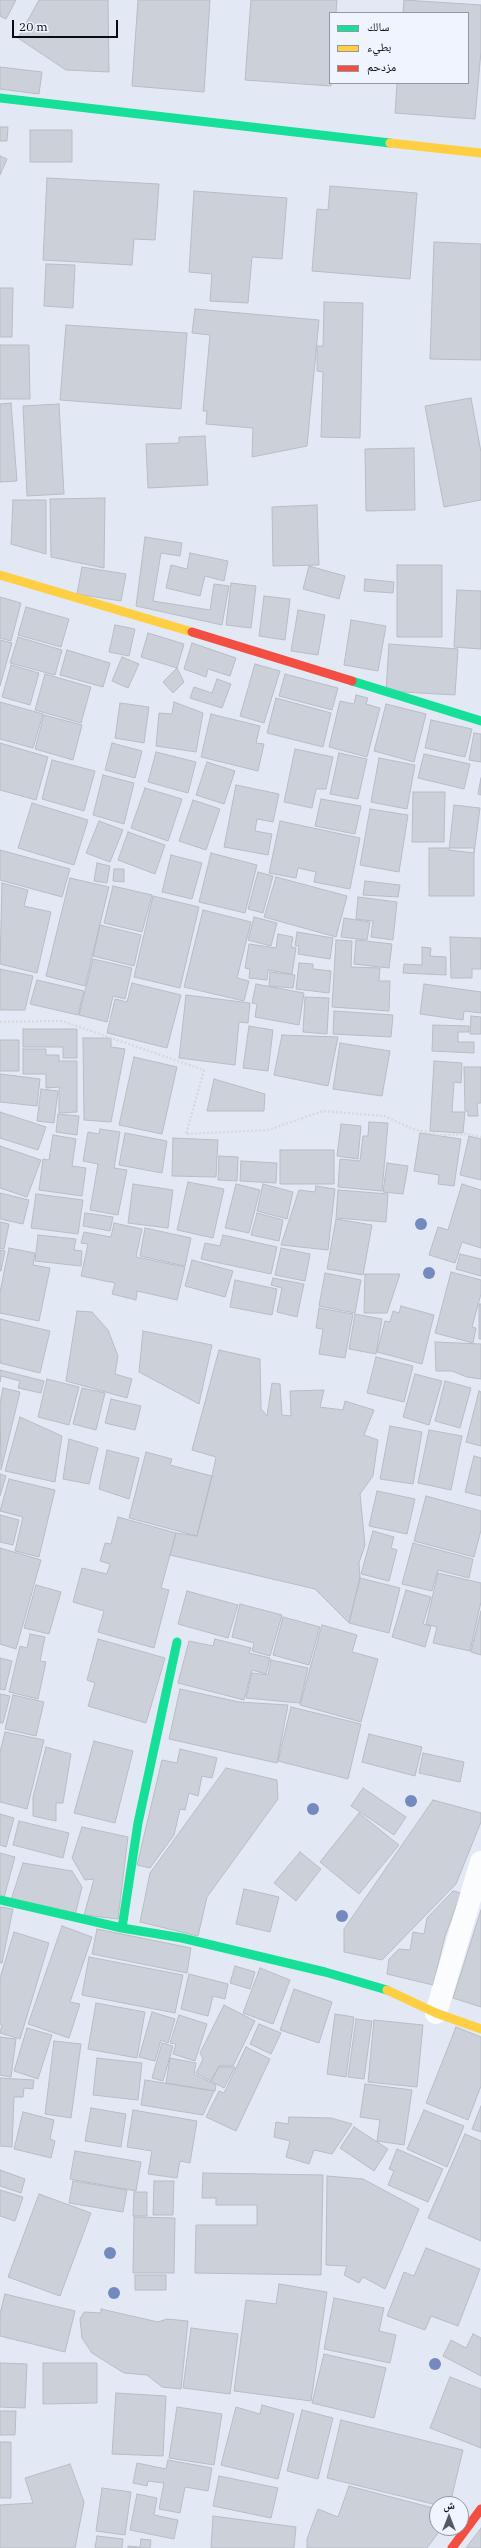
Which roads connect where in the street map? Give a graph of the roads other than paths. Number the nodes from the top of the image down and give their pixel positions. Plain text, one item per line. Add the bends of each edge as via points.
1 (0, 98) edge
2 (481, 153) edge
3 (0, 575) edge
4 (481, 721) edge
5 (177, 1642) dead end
6 (481, 1862) edge
7 (0, 1900) edge
8 (122, 1928) junction
9 (436, 2013) junction
10 (481, 2029) edge
11 (481, 2509) edge
12 (452, 2548) edge

1 - 2 street
3 - 4 street via 238,645
5 - 8 street via 138,1822
6 - 9 street
7 - 8 street
8 - 9 street via 182,1938 325,1972 388,1990
9 - 10 street
11 - 12 street

